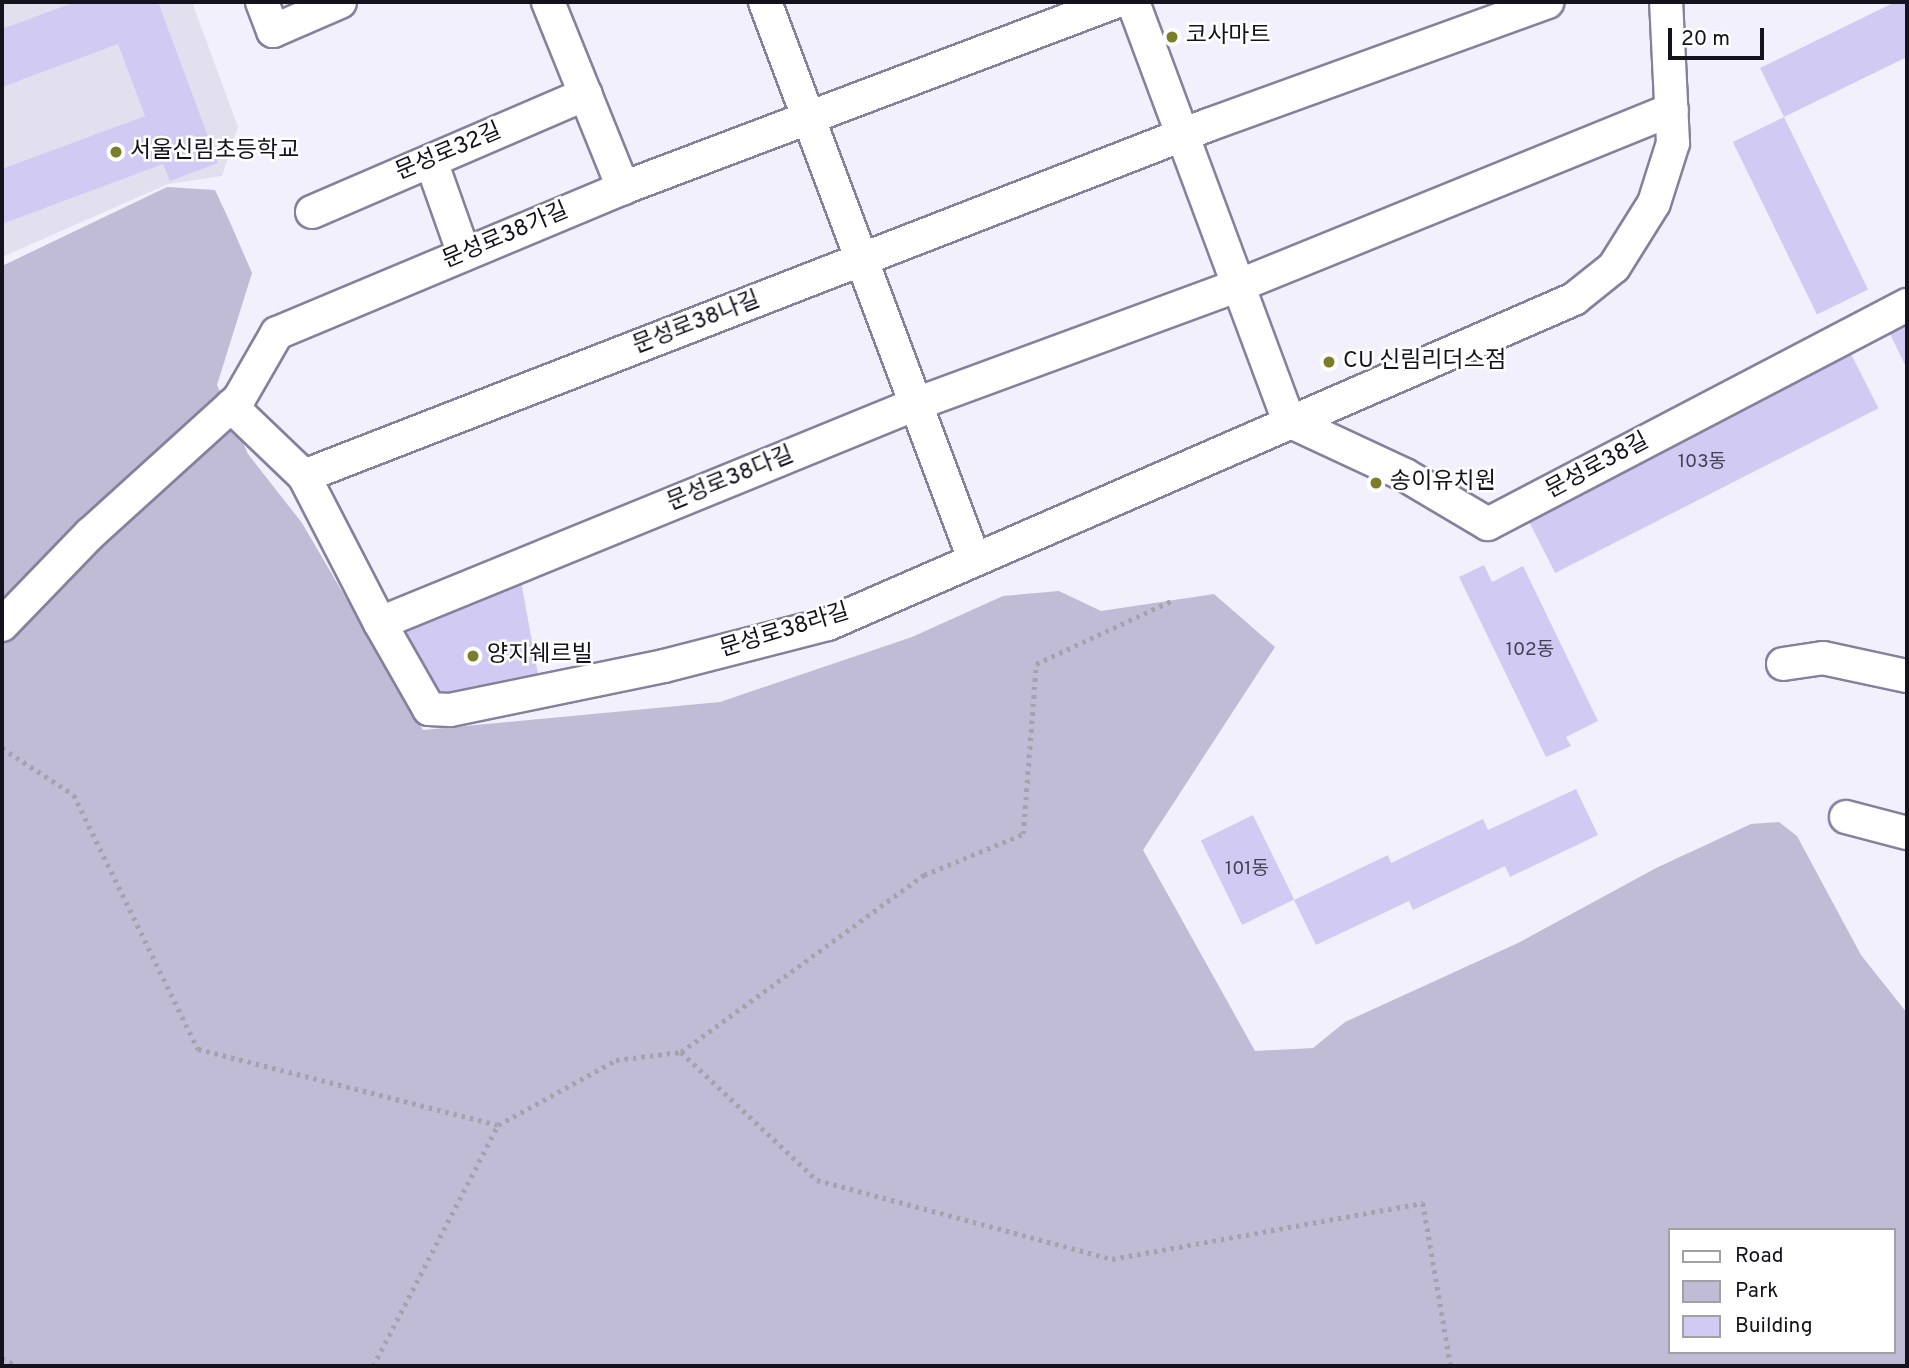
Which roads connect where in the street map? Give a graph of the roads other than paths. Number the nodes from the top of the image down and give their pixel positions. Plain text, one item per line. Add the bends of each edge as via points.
1 (262, 2) edge
2 (340, 2) edge
3 (548, 2) edge
4 (765, 2) edge
5 (1115, 2) edge
6 (1133, 2) edge
7 (1547, 2) edge
8 (1666, 2) edge
9 (586, 94) junction
10 (1672, 110) junction
11 (808, 116) junction
12 (1183, 135) junction
13 (431, 161) junction
14 (624, 188) junction
15 (312, 212) dead end
16 (464, 254) junction
17 (862, 260) junction
18 (1240, 285) junction
19 (1907, 305) edge
20 (916, 404) junction
21 (231, 406) junction
22 (1289, 421) junction
23 (304, 476) junction
24 (974, 559) junction
25 (380, 623) junction
26 (2, 625) edge
27 (1783, 664) dead end
28 (1907, 676) edge
29 (1846, 817) dead end
30 (1907, 833) edge

1 - 2 street via 273,31
3 - 9 street
4 - 11 street
5 - 11 street, 문성로38가길
6 - 12 street
7 - 12 street
8 - 10 street
9 - 13 street, 문성로32길
9 - 14 street
10 - 18 street
10 - 22 street via 1673,143 1654,203 1614,267 1574,299
11 - 14 street, 문성로38가길
11 - 17 street
12 - 17 street, 문성로38나길
12 - 18 street
13 - 15 street, 문성로32길
13 - 16 street
14 - 16 street, 문성로38가길
16 - 21 street, 문성로38가길 via 277,333
17 - 20 street
17 - 23 street, 문성로38나길
18 - 20 street, 문성로38다길
18 - 22 street
19 - 22 street, 문성로38길 via 1488,524 1405,475
20 - 24 street
20 - 25 street, 문성로38다길
21 - 23 street
21 - 26 street, 문성로38가길 via 90,534
22 - 24 street, 문성로38라길
23 - 25 street
24 - 25 street, 문성로38라길 via 828,624 664,666 450,710 429,709
27 - 28 street via 1823,658
29 - 30 street

